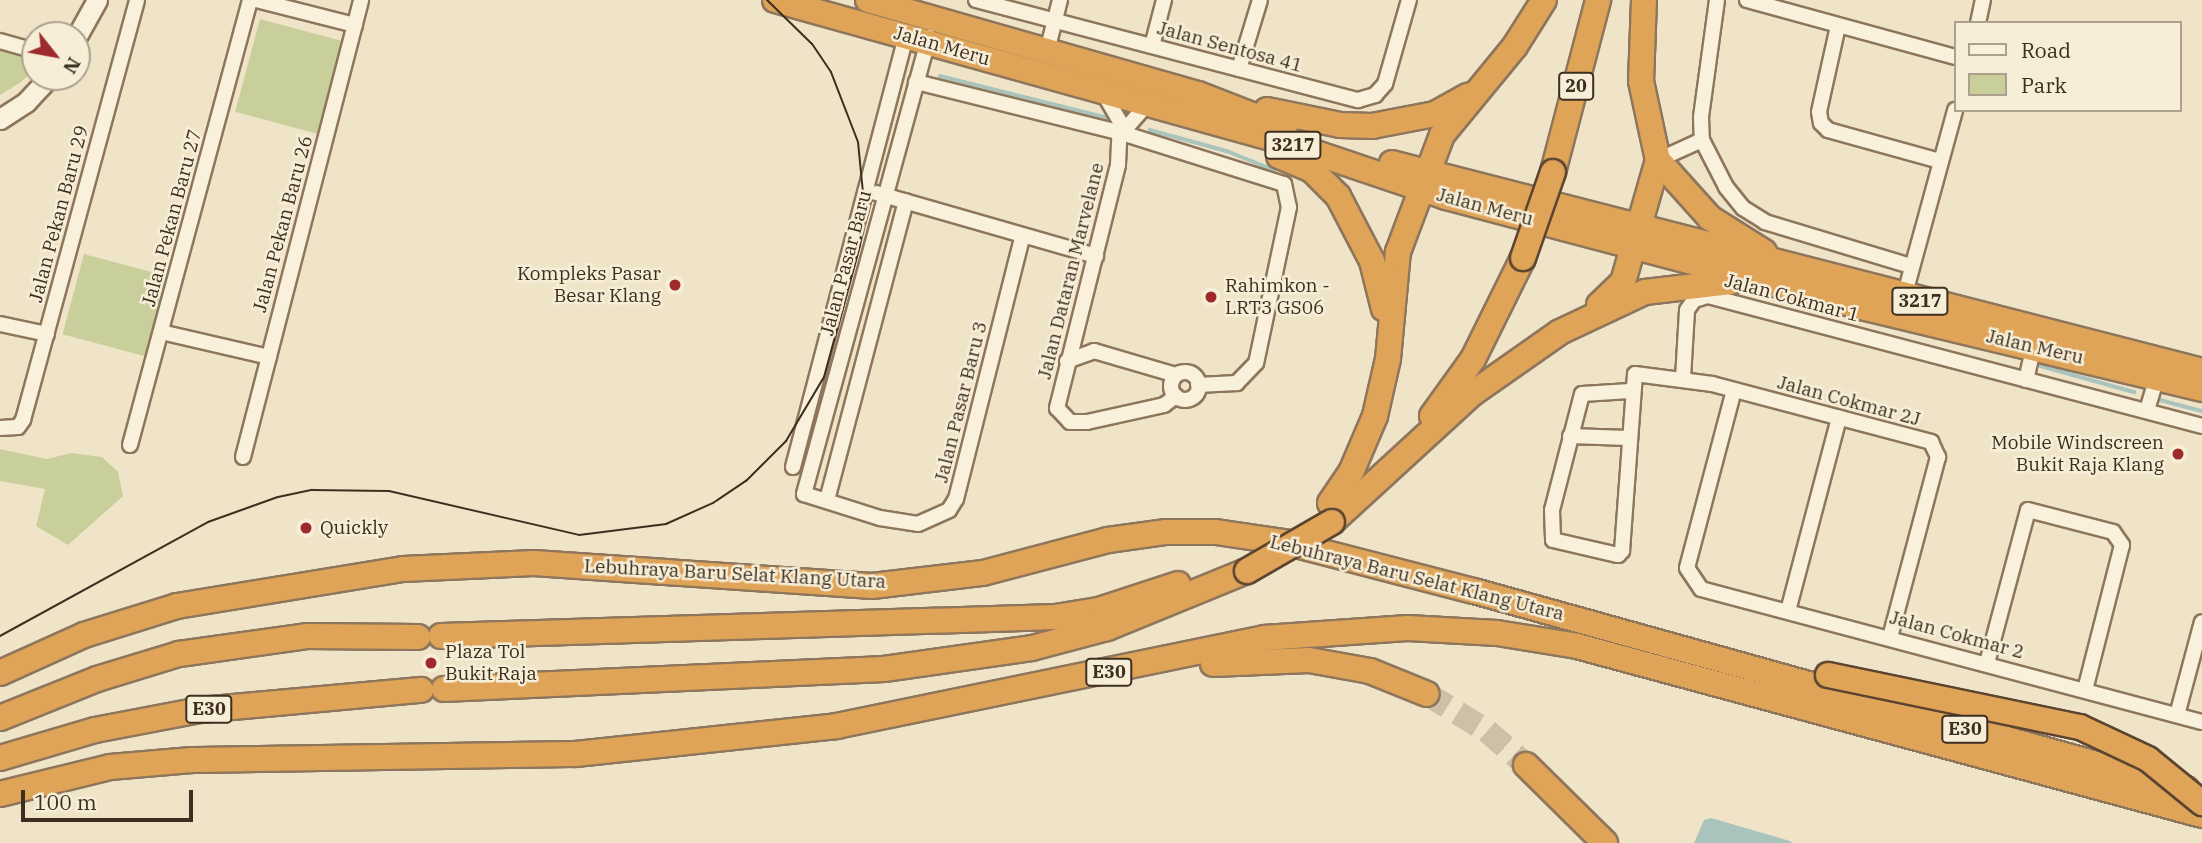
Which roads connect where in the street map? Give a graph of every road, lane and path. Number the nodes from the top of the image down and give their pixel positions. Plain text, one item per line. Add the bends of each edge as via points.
1 (97, 0) edge
2 (136, 0) edge
3 (250, 0) edge
4 (256, 0) edge
5 (361, 0) edge
6 (775, 0) edge
7 (868, 0) edge
8 (975, 0) edge
9 (1060, 0) edge
10 (1164, 0) edge
11 (1260, 0) edge
12 (1409, 0) edge
13 (1544, 0) edge
14 (1598, 0) edge
15 (1644, 0) edge
16 (1717, 0) edge
17 (1747, 0) edge
18 (1983, 0) edge
19 (85, 21) edge
20 (1055, 21) junction
21 (1978, 21) edge
22 (355, 25) junction
23 (1838, 26) junction
24 (919, 27) junction
25 (965, 28) junction
26 (0, 41) edge
27 (1152, 46) junction
28 (21, 47) edge
29 (1047, 51) junction
30 (1954, 57) edge
31 (1238, 69) junction
32 (916, 82) junction
33 (1483, 86) junction
34 (1101, 90) junction
35 (36, 91) edge
36 (1198, 94) junction
37 (1170, 110) junction
38 (1954, 112) edge
39 (0, 119) edge
40 (1122, 133) junction
41 (1702, 140) junction
42 (1658, 160) junction
43 (1940, 161) junction
44 (1425, 182) junction
45 (866, 190) junction
46 (884, 195) junction
47 (906, 201) junction
48 (1023, 236) junction
49 (1635, 238) junction
50 (1096, 257) junction
51 (1912, 266) junction
52 (1819, 276) junction
53 (1772, 284) junction
54 (1904, 297) junction
55 (0, 324) edge
56 (1078, 326) junction
57 (161, 332) junction
58 (1560, 332) junction
59 (47, 334) junction
60 (1389, 337) junction
61 (2034, 346) junction
62 (1094, 351) junction
63 (269, 357) junction
64 (1067, 361) junction
65 (2202, 371) edge
66 (1176, 375) junction
67 (1683, 377) junction
68 (2157, 378) junction
69 (2026, 380) junction
70 (1198, 385) junction
71 (2202, 389) edge
72 (1734, 390) junction
73 (1630, 391) junction
74 (1176, 396) junction
75 (1443, 400) junction
76 (2147, 410) junction
77 (1839, 418) junction
78 (2202, 426) edge
79 (5, 429) edge
80 (1570, 436) junction
81 (1628, 438) junction
82 (130, 445) dead end
83 (243, 457) dead end
84 (793, 467) dead end
85 (804, 494) joint
86 (1366, 494) junction
87 (827, 500) junction
88 (1328, 511) junction
89 (1242, 565) junction
90 (1788, 611) junction
91 (2202, 622) edge
92 (1890, 637) junction
93 (1729, 660) junction
94 (1987, 663) junction
95 (0, 673) edge
96 (1060, 683) junction
97 (2085, 690) junction
98 (1427, 694) tunnel mouth
99 (2177, 715) junction
100 (0, 718) edge
101 (2202, 722) edge
102 (0, 758) edge
103 (1526, 765) tunnel mouth
104 (2202, 793) edge
105 (0, 794) edge
106 (2202, 803) edge
107 (2202, 815) edge
108 (1605, 843) edge

1 - 19 street
2 - 59 street, Jalan Pekan Baru 29
3 - 57 street, Jalan Pekan Baru 27
4 - 22 street
5 - 22 street, Jalan Pekan Baru 26
6 - 24 highway, Jalan Meru / 3217
7 - 24 highway, Jalan Meru / 3217
8 - 20 street, Jalan Sentosa 41
8 - 25 street
9 - 20 street
10 - 27 street
11 - 31 street
12 - 31 street, Jalan Sentosa 41 via 1385,84 1367,100
13 - 33 highway
14 - 75 highway, 20, bridge via 1553,172 1523,258 1473,359
15 - 42 highway via 1641,81
16 - 41 street via 1703,82
17 - 23 street
18 - 21 street
20 - 27 street, Jalan Sentosa 41
20 - 29 street
22 - 63 street, Jalan Pekan Baru 26
23 - 30 street
23 - 43 street via 1819,112 1821,124 1828,130
24 - 25 highway, Jalan Meru / 3217
24 - 32 street, Jalan Pasar Baru
24 - 34 highway, Jalan Meru / 3217
24 - 45 street
25 - 29 highway, Jalan Meru / 3217
26 - 28 street
27 - 31 street, Jalan Sentosa 41
29 - 36 highway, Jalan Meru / 3217
32 - 40 street
32 - 46 street, Jalan Pasar Baru
33 - 36 highway via 1435,114 1372,126 1339,125
33 - 44 highway via 1442,135
34 - 37 highway, Jalan Meru / 3217
34 - 40 street via 1117,112
35 - 39 street
36 - 44 highway, Jalan Meru / 3217
37 - 40 street via 1143,109
37 - 44 highway, Jalan Meru / 3217
37 - 60 highway via 1311,170 1338,196 1372,261
38 - 43 street
40 - 50 street, Jalan Dataran Marvelane
40 - 70 street via 1275,178 1289,193 1256,363 1237,383
41 - 42 street
41 - 51 street via 1726,187 1743,208 1765,222
42 - 49 highway
42 - 52 highway via 1710,218 1748,245
43 - 51 street
44 - 49 highway, Jalan Meru / 3217
44 - 60 highway via 1398,252
45 - 46 street
45 - 84 street
46 - 47 street
46 - 85 street, Jalan Pasar Baru
47 - 48 street
47 - 87 street
48 - 50 street
48 - 87 street, Jalan Pasar Baru 3 via 956,499 949,510 918,524 880,518
49 - 52 highway, Jalan Meru / 3217
49 - 53 highway, Jalan Meru / 3217
49 - 58 highway via 1623,282
50 - 56 street, Jalan Dataran Marvelane
51 - 54 street
52 - 54 highway, Jalan Meru / 3217
53 - 58 highway via 1699,282 1645,292
53 - 61 highway, Jalan Meru / 3217
54 - 65 highway, Jalan Meru / 3217
55 - 59 street
56 - 62 street via 1081,340
56 - 64 street, Jalan Dataran Marvelane
57 - 63 street
57 - 82 street, Jalan Pekan Baru 27
58 - 86 highway via 1472,393
59 - 79 street, Jalan Pekan Baru 29 via 23,420
60 - 88 highway via 1376,416
61 - 68 highway, Jalan Meru / 3217
61 - 69 street
62 - 64 street
62 - 66 street
63 - 83 street, Jalan Pekan Baru 26
64 - 74 street, Jalan Dataran Marvelane via 1057,408 1070,422 1164,405
66 - 70 street via 1192,374
66 - 74 street via 1171,386
67 - 69 street, Jalan Cokmar 1 via 1687,310 1694,300 1709,296
67 - 72 street, Jalan Cokmar 2J
67 - 73 street, Jalan Cokmar 2J via 1635,374
68 - 71 highway, Jalan Meru / 3217
68 - 76 street
69 - 76 street, Jalan Cokmar 1
70 - 74 street via 1192,397
72 - 77 street, Jalan Cokmar 2J
72 - 90 street, Jalan Cokmar 2 via 1688,568 1700,589
73 - 80 street via 1584,391
73 - 81 street
75 - 86 highway, 20
75 - 88 highway, 20
76 - 78 street, Jalan Cokmar 1
77 - 90 street
77 - 92 street, Jalan Cokmar 2J via 1931,442 1938,457
80 - 81 street
80 - 81 street via 1552,510 1551,538 1618,555 1622,551
85 - 87 street, Jalan Pasar Baru 3
86 - 88 highway, 20
88 - 89 highway, 20
89 - 100 highway, Lebuhraya Baru Selat Klang Utara via 1055,617 430,637 307,636 179,654 97,679
89 - 102 highway, Lebuhraya Baru Selat Klang Utara / E30 via 1107,628 1032,648 884,669 433,689 200,710 95,730
90 - 92 street, Jalan Cokmar 2
91 - 99 street
92 - 94 street, Jalan Cokmar 2
93 - 95 highway, Lebuhraya Baru Selat Klang Utara / E30 via 1284,542 1216,532 1166,532 1108,540 983,573 872,586 534,563 403,569 177,606 84,635
93 - 104 highway, Lebuhraya Baru Selat Klang Utara / E30
93 - 106 highway, bridge via 1757,657 2080,727 2148,759
94 - 97 street, Jalan Cokmar 2
94 - 97 street via 2028,510 2113,532 2122,545
96 - 98 highway via 1286,659 1370,671
96 - 105 highway, Lebuhraya Baru Selat Klang Utara / E30 via 836,726 589,753 192,760 110,767
96 - 107 highway, Lebuhraya Baru Selat Klang Utara / E30 via 1276,637 1408,628 1497,633 1641,662
97 - 99 street, Jalan Cokmar 2
99 - 101 street, Jalan Cokmar 2
103 - 108 highway

